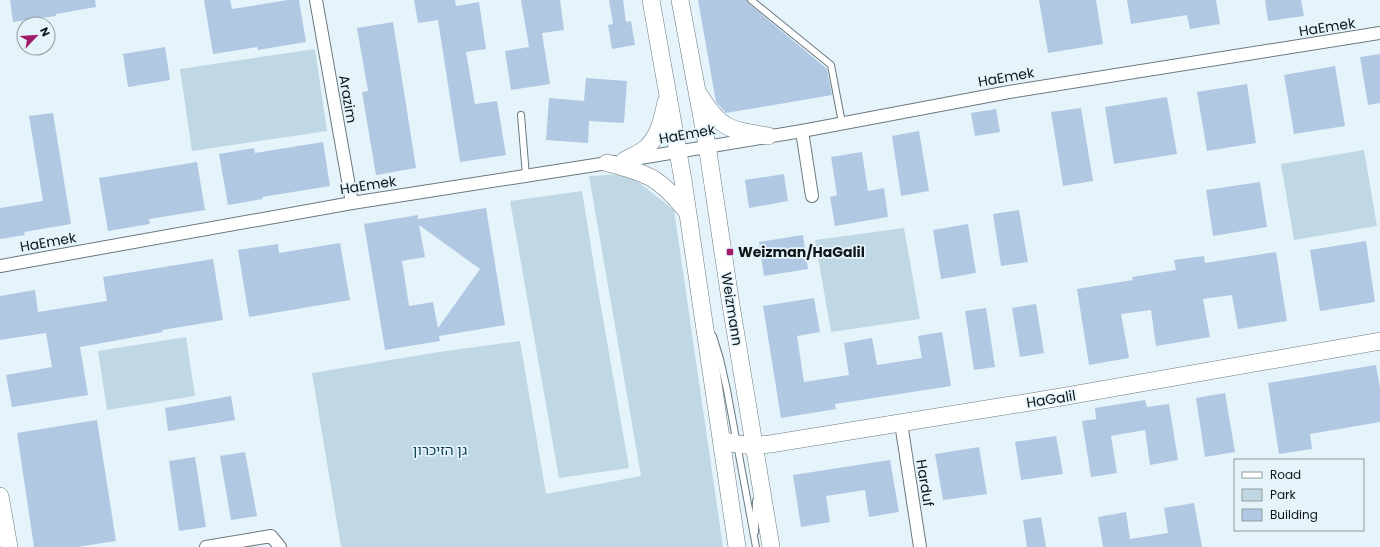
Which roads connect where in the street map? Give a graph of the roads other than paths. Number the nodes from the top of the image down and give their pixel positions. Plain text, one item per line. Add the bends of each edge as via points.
1 (316, 0) edge
2 (651, 0) edge
3 (680, 0) edge
4 (751, 0) edge
5 (1380, 33) edge
6 (696, 90) junction
7 (667, 93) junction
8 (521, 115) dead end
9 (842, 123) junction
10 (802, 131) junction
11 (768, 136) junction
12 (707, 146) junction
13 (678, 151) junction
14 (625, 160) junction
15 (607, 163) junction
16 (526, 176) junction
17 (812, 196) dead end
18 (352, 203) junction
19 (688, 213) junction
20 (0, 266) edge
21 (1380, 341) edge
22 (901, 423) junction
23 (729, 443) junction
24 (754, 446) junction
25 (0, 496) edge
26 (761, 545) edge
27 (9, 547) edge
28 (206, 547) edge
29 (280, 547) edge
30 (738, 547) edge
31 (920, 547) edge

1 - 18 street, Arazim
2 - 7 main road
3 - 6 main road, Weizmann
4 - 9 lane via 830,65
5 - 9 street, HaEmek via 1009,92
6 - 11 main road via 708,110 731,129
6 - 12 main road, Weizmann
7 - 13 main road
7 - 14 main road via 657,133 648,147
8 - 16 lane
9 - 10 street, HaEmek
10 - 11 street, HaEmek
10 - 17 street
11 - 12 street, HaEmek
12 - 13 street, HaEmek
12 - 24 main road, Weizmann
13 - 14 street, HaEmek
13 - 19 main road
14 - 15 street, HaEmek
15 - 16 street, HaEmek
15 - 19 main road via 650,176 675,196
16 - 18 street, HaEmek
18 - 20 street, HaEmek
19 - 23 main road via 700,296
21 - 22 main road, HaGalil
22 - 24 main road, HaGalil
22 - 31 street, Harduf
23 - 24 main road, HaGalil
23 - 26 lane
23 - 30 main road
24 - 26 main road, Weizmann
25 - 27 main road
28 - 29 street via 272,536

